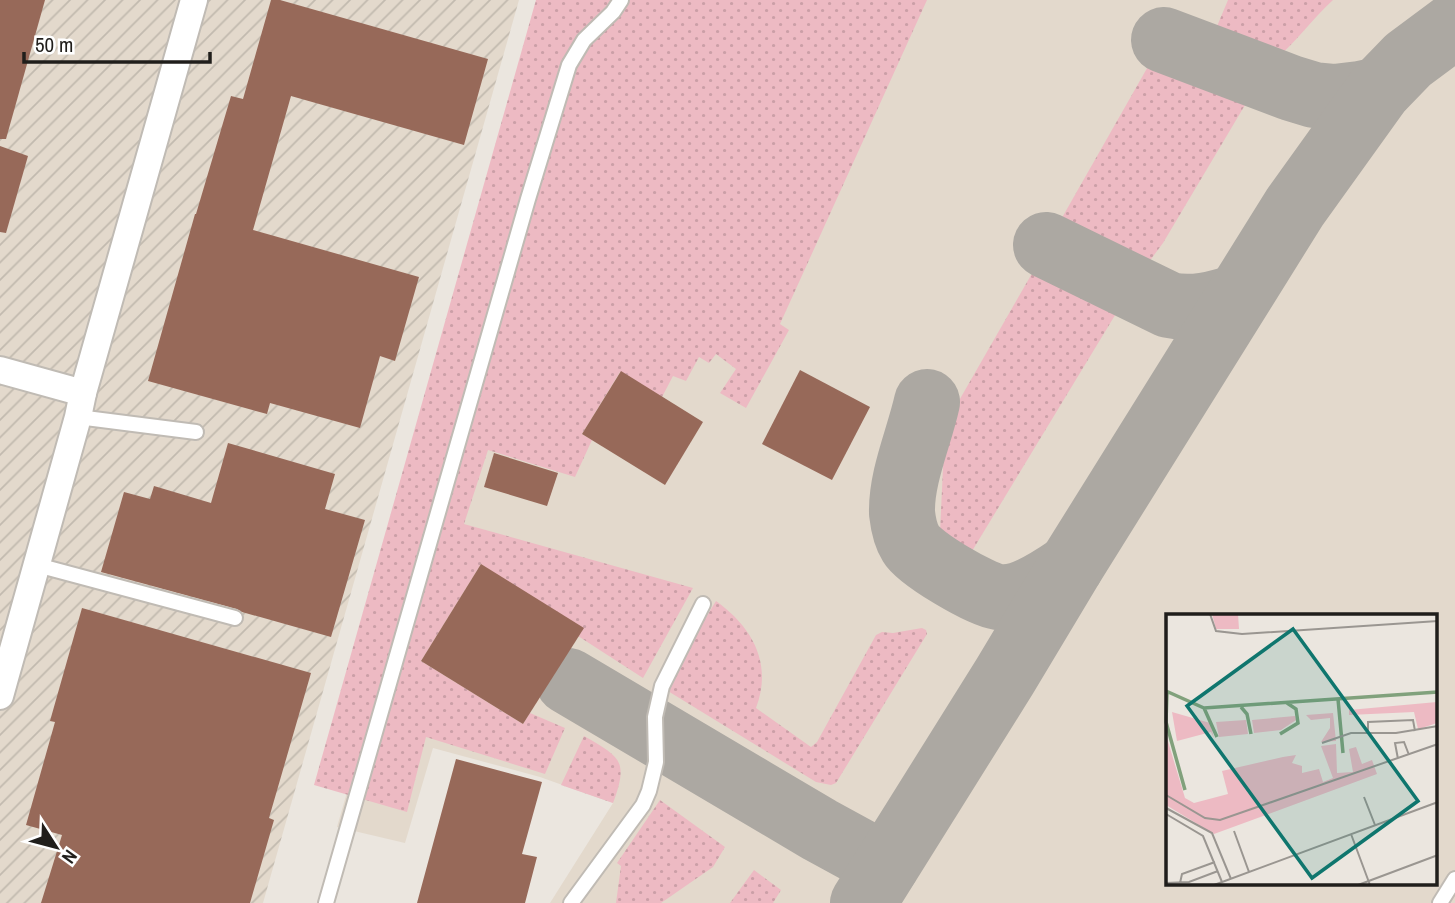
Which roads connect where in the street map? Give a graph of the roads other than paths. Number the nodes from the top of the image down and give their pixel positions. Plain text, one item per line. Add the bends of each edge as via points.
1 (194, 0) edge
2 (621, 0) edge
3 (0, 370) edge
4 (80, 405) junction
5 (195, 432) dead end
6 (37, 565) junction
7 (703, 604) dead end
8 (235, 618) dead end
9 (0, 696) edge
10 (1455, 878) edge
11 (578, 900) edge
12 (326, 903) edge
13 (1440, 903) edge

1 - 4 street
2 - 12 lane via 584,40 569,65
3 - 4 street
4 - 5 lane
4 - 6 street
6 - 8 lane
6 - 9 street
7 - 11 lane via 662,686 655,717 656,762 643,805
10 - 13 lane

